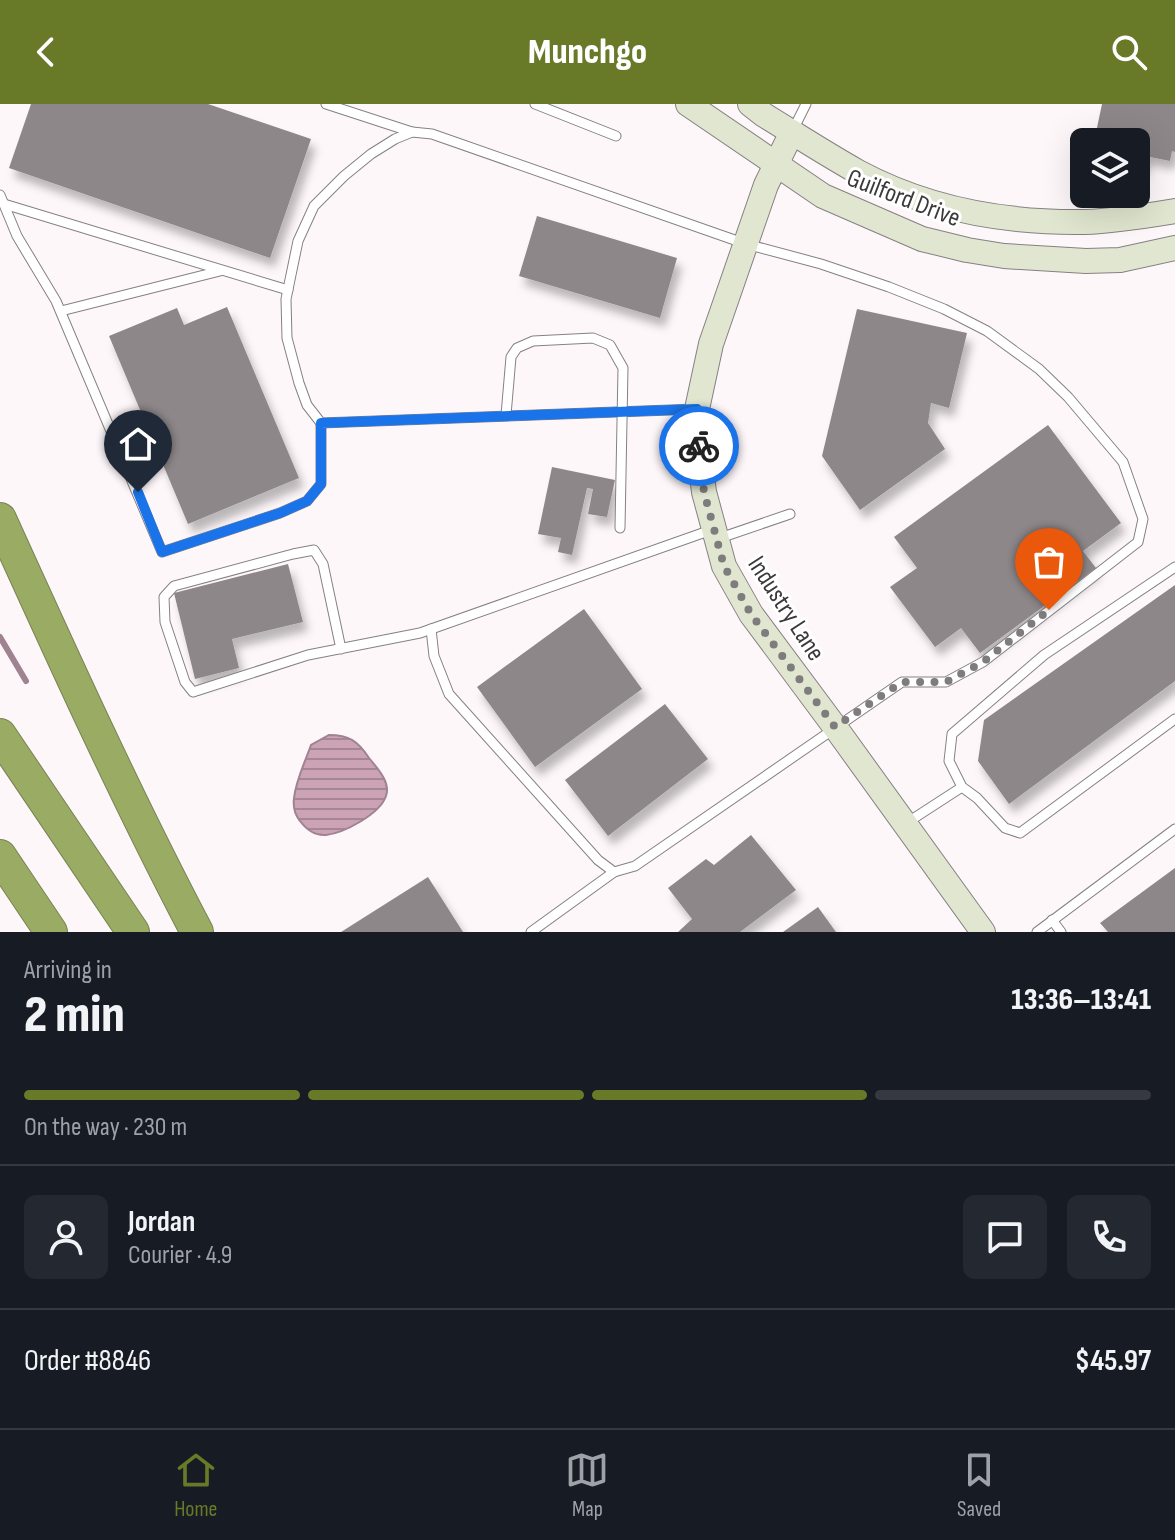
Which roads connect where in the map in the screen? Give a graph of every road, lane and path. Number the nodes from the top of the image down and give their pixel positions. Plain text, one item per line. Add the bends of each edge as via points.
1 (326, 104) edge
2 (535, 104) edge
3 (688, 104) edge
4 (750, 104) edge
5 (806, 104) edge
6 (412, 132) junction
7 (792, 132) junction
8 (616, 136) dead end
9 (776, 164) junction
10 (2, 199) edge
11 (1175, 211) edge
12 (746, 244) junction
13 (1175, 248) edge
14 (223, 270) junction
15 (288, 290) junction
16 (61, 311) junction
17 (697, 409) junction
18 (622, 411) junction
19 (506, 415) junction
20 (321, 423) junction
21 (790, 514) dead end
22 (0, 519) edge
23 (620, 528) dead end
24 (715, 534) junction
25 (1175, 567) edge
26 (431, 629) junction
27 (341, 649) junction
28 (1175, 719) edge
29 (835, 727) junction
30 (0, 735) edge
31 (962, 787) junction
32 (905, 824) junction
33 (1175, 829) edge
34 (0, 856) edge
35 (614, 872) junction
36 (1052, 920) junction
37 (980, 931) edge
38 (51, 932) edge
39 (133, 932) edge
40 (197, 932) edge
41 (531, 932) edge
42 (1037, 932) edge
43 (1061, 932) edge

1 - 6 lane
2 - 8 lane
3 - 9 main road, Guilford Drive
4 - 7 main road, Guilford Drive
5 - 7 lane
6 - 12 lane via 432,134
6 - 15 lane via 371,154 314,206 298,241
7 - 9 main road, Industry Lane
7 - 11 main road, Guilford Drive via 860,173 915,196 993,216 1086,222
9 - 12 main road, Industry Lane
9 - 13 main road, Guilford Drive via 823,196 873,219 967,250 1086,261
10 - 14 lane
10 - 16 lane
12 - 17 main road, Industry Lane via 711,344
12 - 29 lane via 889,287 987,331 1039,369 1123,462 1143,519 1138,542 983,662 946,682 902,682
14 - 15 lane
14 - 16 lane
15 - 20 lane via 287,338 307,405
16 - 20 lane via 162,552 307,501 321,484
17 - 18 lane
17 - 24 main road, Industry Lane via 704,492
18 - 19 lane
18 - 19 lane via 623,368 610,345 593,338 533,341 517,348 511,357
18 - 23 lane
19 - 20 lane
21 - 24 lane
22 - 40 highway via 145,833
24 - 26 lane
24 - 29 main road, Industry Lane via 724,566 751,614
25 - 31 lane via 1044,655 952,734 949,761
26 - 27 lane
26 - 35 lane via 434,656 449,694
27 - 27 lane via 193,692 165,622 164,597 174,586 314,550 323,564
28 - 31 lane via 1020,833 1005,828
29 - 32 main road, Industry Lane
29 - 35 lane via 635,866
30 - 39 highway
31 - 32 lane
32 - 37 main road, Industry Lane
33 - 36 lane
34 - 38 highway
35 - 41 lane
36 - 42 lane
36 - 43 lane

